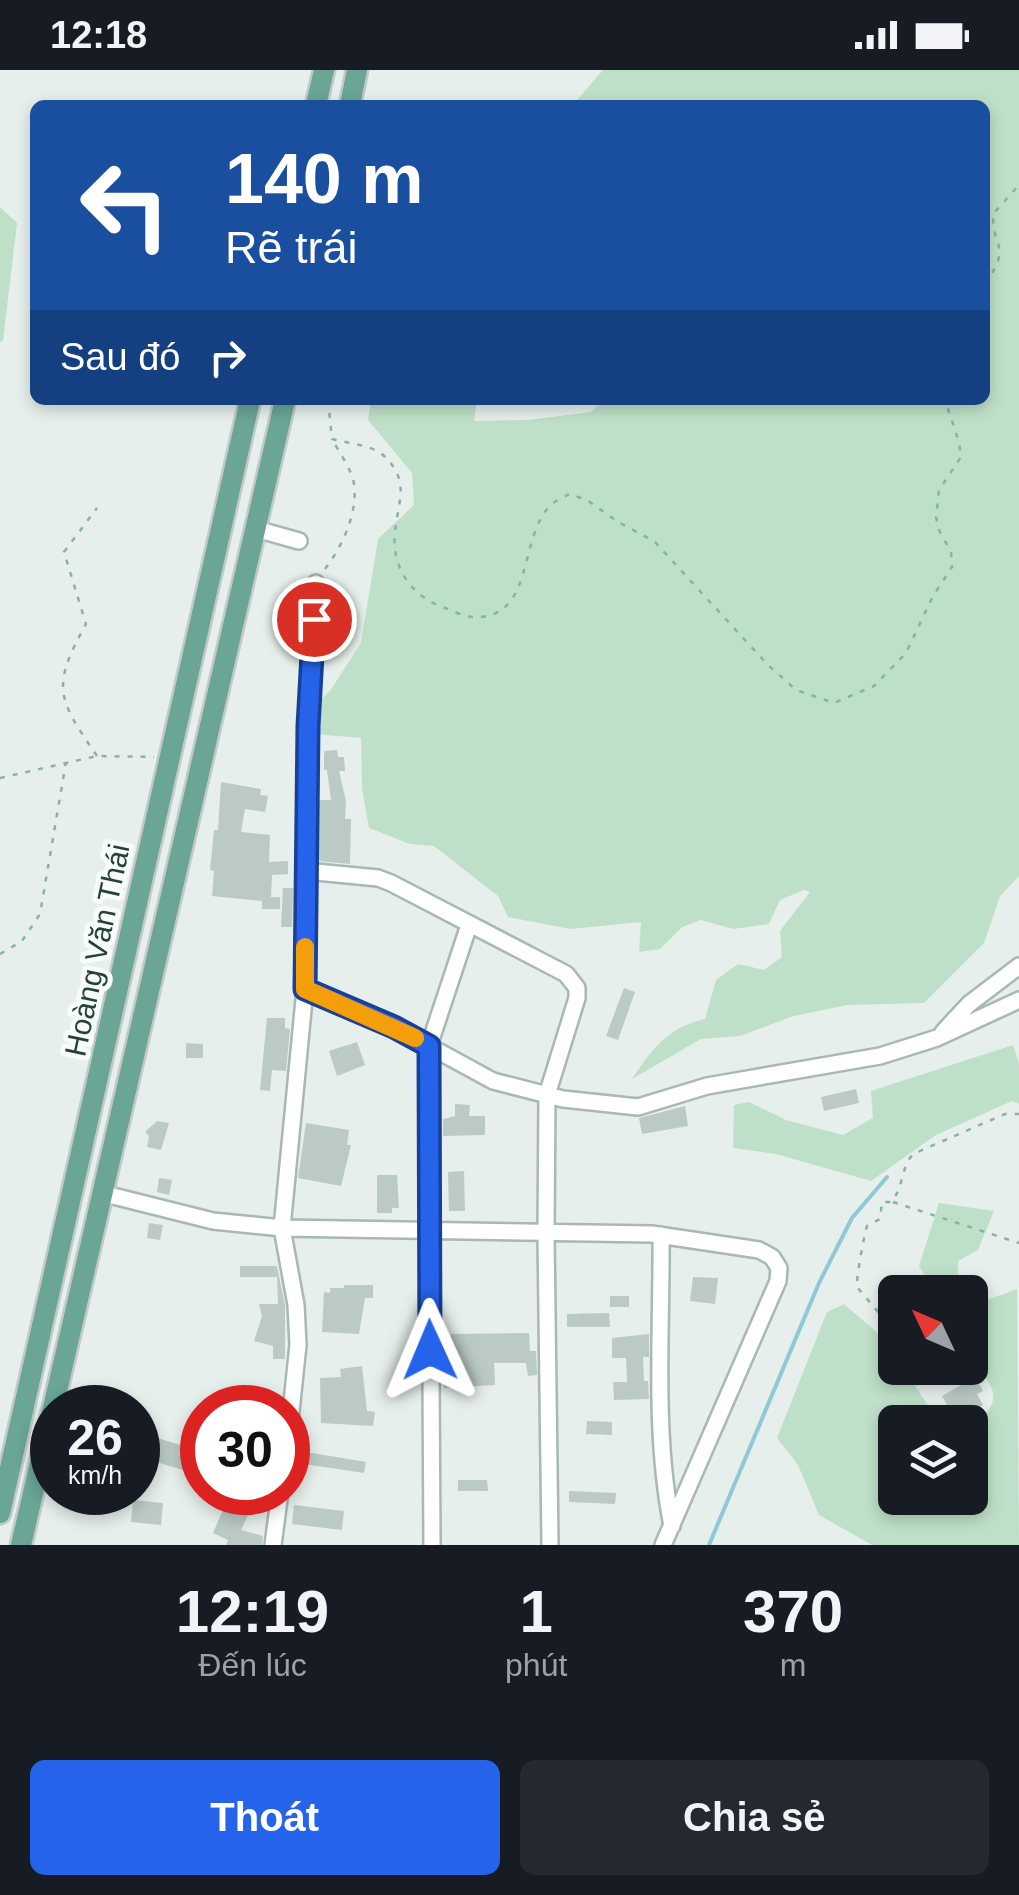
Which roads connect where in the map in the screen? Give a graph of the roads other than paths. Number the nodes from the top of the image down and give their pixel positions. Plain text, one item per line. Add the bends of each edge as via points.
1 (324, 70) edge
2 (358, 70) edge
3 (317, 100) edge
4 (351, 100) edge
5 (249, 405) edge
6 (284, 405) edge
7 (256, 529) junction
8 (299, 541) dead end
9 (316, 583) road end
10 (306, 871) junction
11 (469, 924) junction
12 (1019, 966) edge
13 (305, 989) junction
14 (1019, 1000) edge
15 (937, 1038) junction
16 (429, 1046) junction
17 (547, 1095) junction
18 (76, 1187) junction
19 (105, 1194) junction
20 (282, 1228) junction
21 (428, 1232) junction
22 (546, 1234) junction
23 (661, 1235) junction
24 (59, 1385) edge
25 (294, 1385) edge
26 (30, 1510) edge
27 (0, 1513) edge
28 (277, 1515) edge
29 (672, 1526) junction
30 (22, 1545) edge
31 (273, 1545) edge
32 (432, 1545) edge
33 (550, 1545) edge
34 (663, 1545) edge

1 - 3 main road
2 - 4 main road
5 - 18 main road, Hoàng Văn Thái
6 - 7 main road, Hoàng Văn Thái
7 - 8 street
7 - 19 main road, Hoàng Văn Thái
9 - 10 street
10 - 11 street via 378,878
10 - 13 street
11 - 16 street
11 - 17 street via 566,974 576,988
12 - 15 street
13 - 16 street
13 - 20 street
14 - 15 street
15 - 17 street via 638,1107
16 - 17 street via 492,1082
16 - 21 street
17 - 22 street
18 - 19 main road
18 - 27 main road, Hoàng Văn Thái
19 - 20 street via 213,1221
19 - 24 main road, Hoàng Văn Thái
20 - 21 street
20 - 25 street via 296,1305
21 - 22 street
21 - 32 street
22 - 23 street
22 - 33 street
23 - 29 street via 661,1430
23 - 29 street via 759,1250 780,1268
26 - 30 main road, Hoàng Văn Thái
28 - 31 street
29 - 34 street

